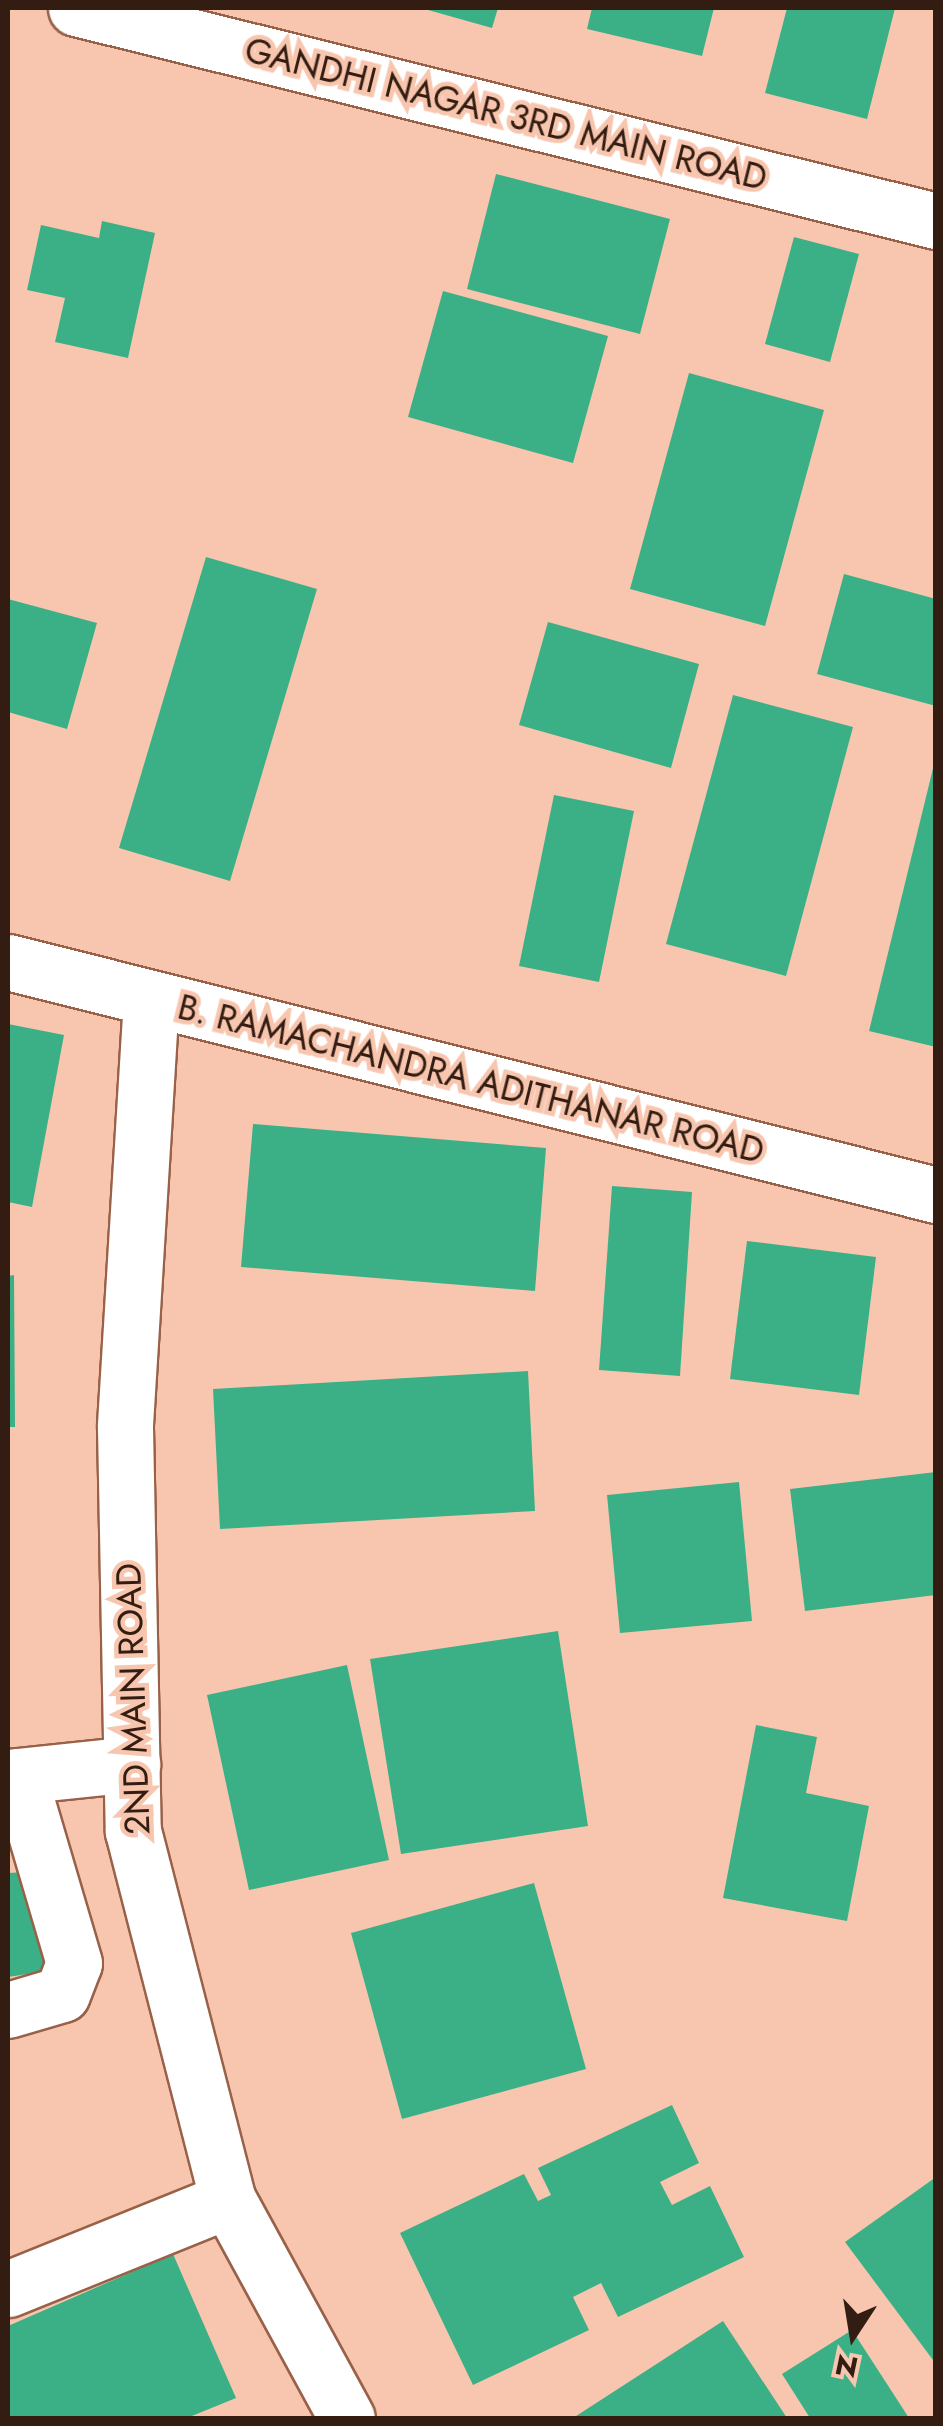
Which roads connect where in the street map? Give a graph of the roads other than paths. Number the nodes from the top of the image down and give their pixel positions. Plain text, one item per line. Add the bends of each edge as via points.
1 (76, 8) edge
2 (936, 221) edge
3 (8, 962) edge
4 (151, 998) junction
5 (936, 1195) edge
6 (132, 1764) junction
7 (13, 1776) edge
8 (8, 2010) edge
9 (228, 2200) junction
10 (8, 2289) edge
11 (347, 2418) edge

1 - 2 street, GANDHI NAGAR 3RD MAIN ROAD
3 - 4 street, B. RAMACHANDRA ADITHANAR ROAD
4 - 5 street, B. RAMACHANDRA ADITHANAR ROAD
4 - 6 street, 2ND MAIN ROAD via 124,1427
6 - 7 street
6 - 9 street, 2ND MAIN ROAD via 133,1831
7 - 8 street via 74,1963 62,1994
9 - 10 street
9 - 11 street, 2ND MAIN ROAD

